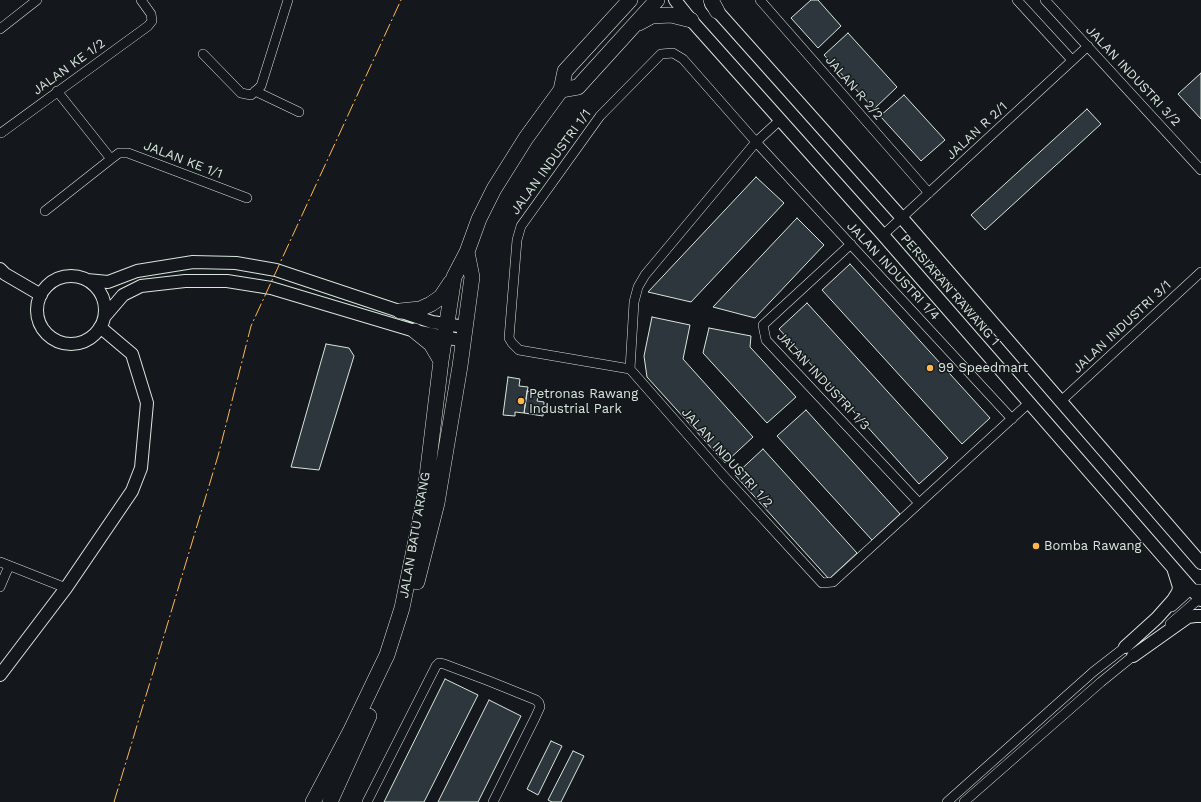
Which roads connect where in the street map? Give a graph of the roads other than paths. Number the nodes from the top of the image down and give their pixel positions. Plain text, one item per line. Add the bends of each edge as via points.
1 (37, 0) edge
2 (141, 0) edge
3 (288, 0) edge
4 (630, 0) edge
5 (657, 0) edge
6 (675, 0) edge
7 (760, 0) edge
8 (1017, 0) edge
9 (1045, 0) edge
10 (712, 4) edge
11 (691, 20) junction
12 (634, 26) junction
13 (0, 29) edge
14 (1088, 46) junction
15 (203, 54) dead end
16 (1072, 60) junction
17 (561, 90) junction
18 (57, 91) junction
19 (255, 91) junction
20 (299, 112) dead end
21 (780, 120) junction
22 (1, 134) edge
23 (756, 142) junction
24 (111, 159) junction
25 (1201, 170) edge
26 (929, 193) junction
27 (247, 198) dead end
28 (45, 211) dead end
29 (902, 218) junction
30 (883, 235) junction
31 (851, 244) junction
32 (467, 252) junction
33 (0, 269) edge
34 (1201, 272) edge
35 (454, 277) junction
36 (87, 280) junction
37 (41, 295) junction
38 (400, 311) junction
39 (102, 322) junction
40 (415, 331) junction
41 (445, 331) junction
42 (464, 334) junction
43 (441, 361) junction
44 (630, 369) junction
45 (1061, 401) junction
46 (1030, 402) junction
47 (1012, 418) junction
48 (919, 504) junction
49 (1150, 504) junction
50 (0, 562) edge
51 (1201, 563) edge
52 (1171, 565) junction
53 (9, 566) junction
54 (1201, 570) edge
55 (0, 587) edge
56 (66, 588) junction
57 (1199, 594) edge
58 (1201, 616) edge
59 (1129, 652) junction
60 (0, 675) edge
61 (313, 802) edge
62 (330, 802) edge
63 (367, 802) edge
64 (493, 802) edge
65 (947, 802) edge
66 (964, 802) edge

1 - 13 street
2 - 18 street, JALAN KE 1/2 via 151,14 152,20 148,26
3 - 19 street via 262,86
4 - 17 main road via 565,72
5 - 12 main road
6 - 11 street, PERSIARAN RAWANG 1
7 - 26 street, JALAN R 2/2
8 - 16 street
9 - 14 street, JALAN INDUSTRI 3/2
10 - 29 street, PERSIARAN RAWANG 1
11 - 12 main road via 671,15 652,16
11 - 21 street, PERSIARAN RAWANG 1
12 - 17 main road via 578,86
14 - 16 street, JALAN R 2/1
14 - 25 street, JALAN INDUSTRI 3/2
15 - 19 street via 241,94 251,95
16 - 26 street, JALAN R 2/1
17 - 32 main road, JALAN BATU ARANG via 526,138 494,189
18 - 22 street, JALAN KE 1/2
18 - 24 street
19 - 20 street
21 - 23 street
21 - 30 street, PERSIARAN RAWANG 1
23 - 31 street, JALAN INDUSTRI 1/4
23 - 44 street via 645,275 638,287 634,302
23 - 44 street, JALAN INDUSTRI 1/1 via 683,59 673,53 661,54 600,116 521,226 517,240 509,338 512,343 519,350
24 - 27 street, JALAN KE 1/1 via 119,154 128,153
24 - 28 street, JALAN KE 1/1
26 - 29 street, JALAN R 2/1
29 - 30 street, JALAN R 2/1
29 - 45 street, PERSIARAN RAWANG 1
30 - 46 street, PERSIARAN RAWANG 1
31 - 47 street, JALAN INDUSTRI 1/4
31 - 48 street, JALAN INDUSTRI 1/3 via 763,325 766,340
32 - 35 main road, JALAN BATU ARANG
32 - 42 main road, JALAN BATU ARANG via 472,277
33 - 37 street
34 - 45 street, JALAN INDUSTRI 3/1
35 - 38 main road via 441,297 431,304 420,309
35 - 41 main road, JALAN BATU ARANG
36 - 37 street via 77,276 66,276 47,286
36 - 38 street via 108,282 137,272 193,262 236,263 276,270
36 - 39 street via 96,286 102,295 105,306
37 - 39 street via 38,317 42,328 55,340 72,344 83,342 93,336
38 - 41 street via 432,322
39 - 40 street via 123,295 141,286 185,281 227,281 271,288
39 - 56 street via 132,354 147,403 140,468 132,491
40 - 41 street
40 - 43 main road via 430,344
41 - 42 street
41 - 43 main road, JALAN BATU ARANG
42 - 62 main road, JALAN BATU ARANG via 437,503 410,609 395,657
43 - 61 main road, JALAN BATU ARANG via 424,501 402,608 387,655
44 - 48 street, JALAN INDUSTRI 1/2 via 822,583 833,582
45 - 49 street, PERSIARAN RAWANG 1
46 - 47 street, JALAN INDUSTRI 1/2
46 - 52 street, PERSIARAN RAWANG 1
47 - 48 street, JALAN INDUSTRI 1/2
49 - 51 street, PERSIARAN RAWANG 1
49 - 54 street
50 - 53 street
52 - 57 street, PERSIARAN RAWANG 1
52 - 59 street via 1179,587 1178,592
53 - 55 street
53 - 56 street
56 - 60 street
57 - 59 street
58 - 59 street via 1188,617
59 - 65 street via 1093,672
59 - 66 street via 1095,687
63 - 64 street via 439,663 539,702 540,707 535,718

